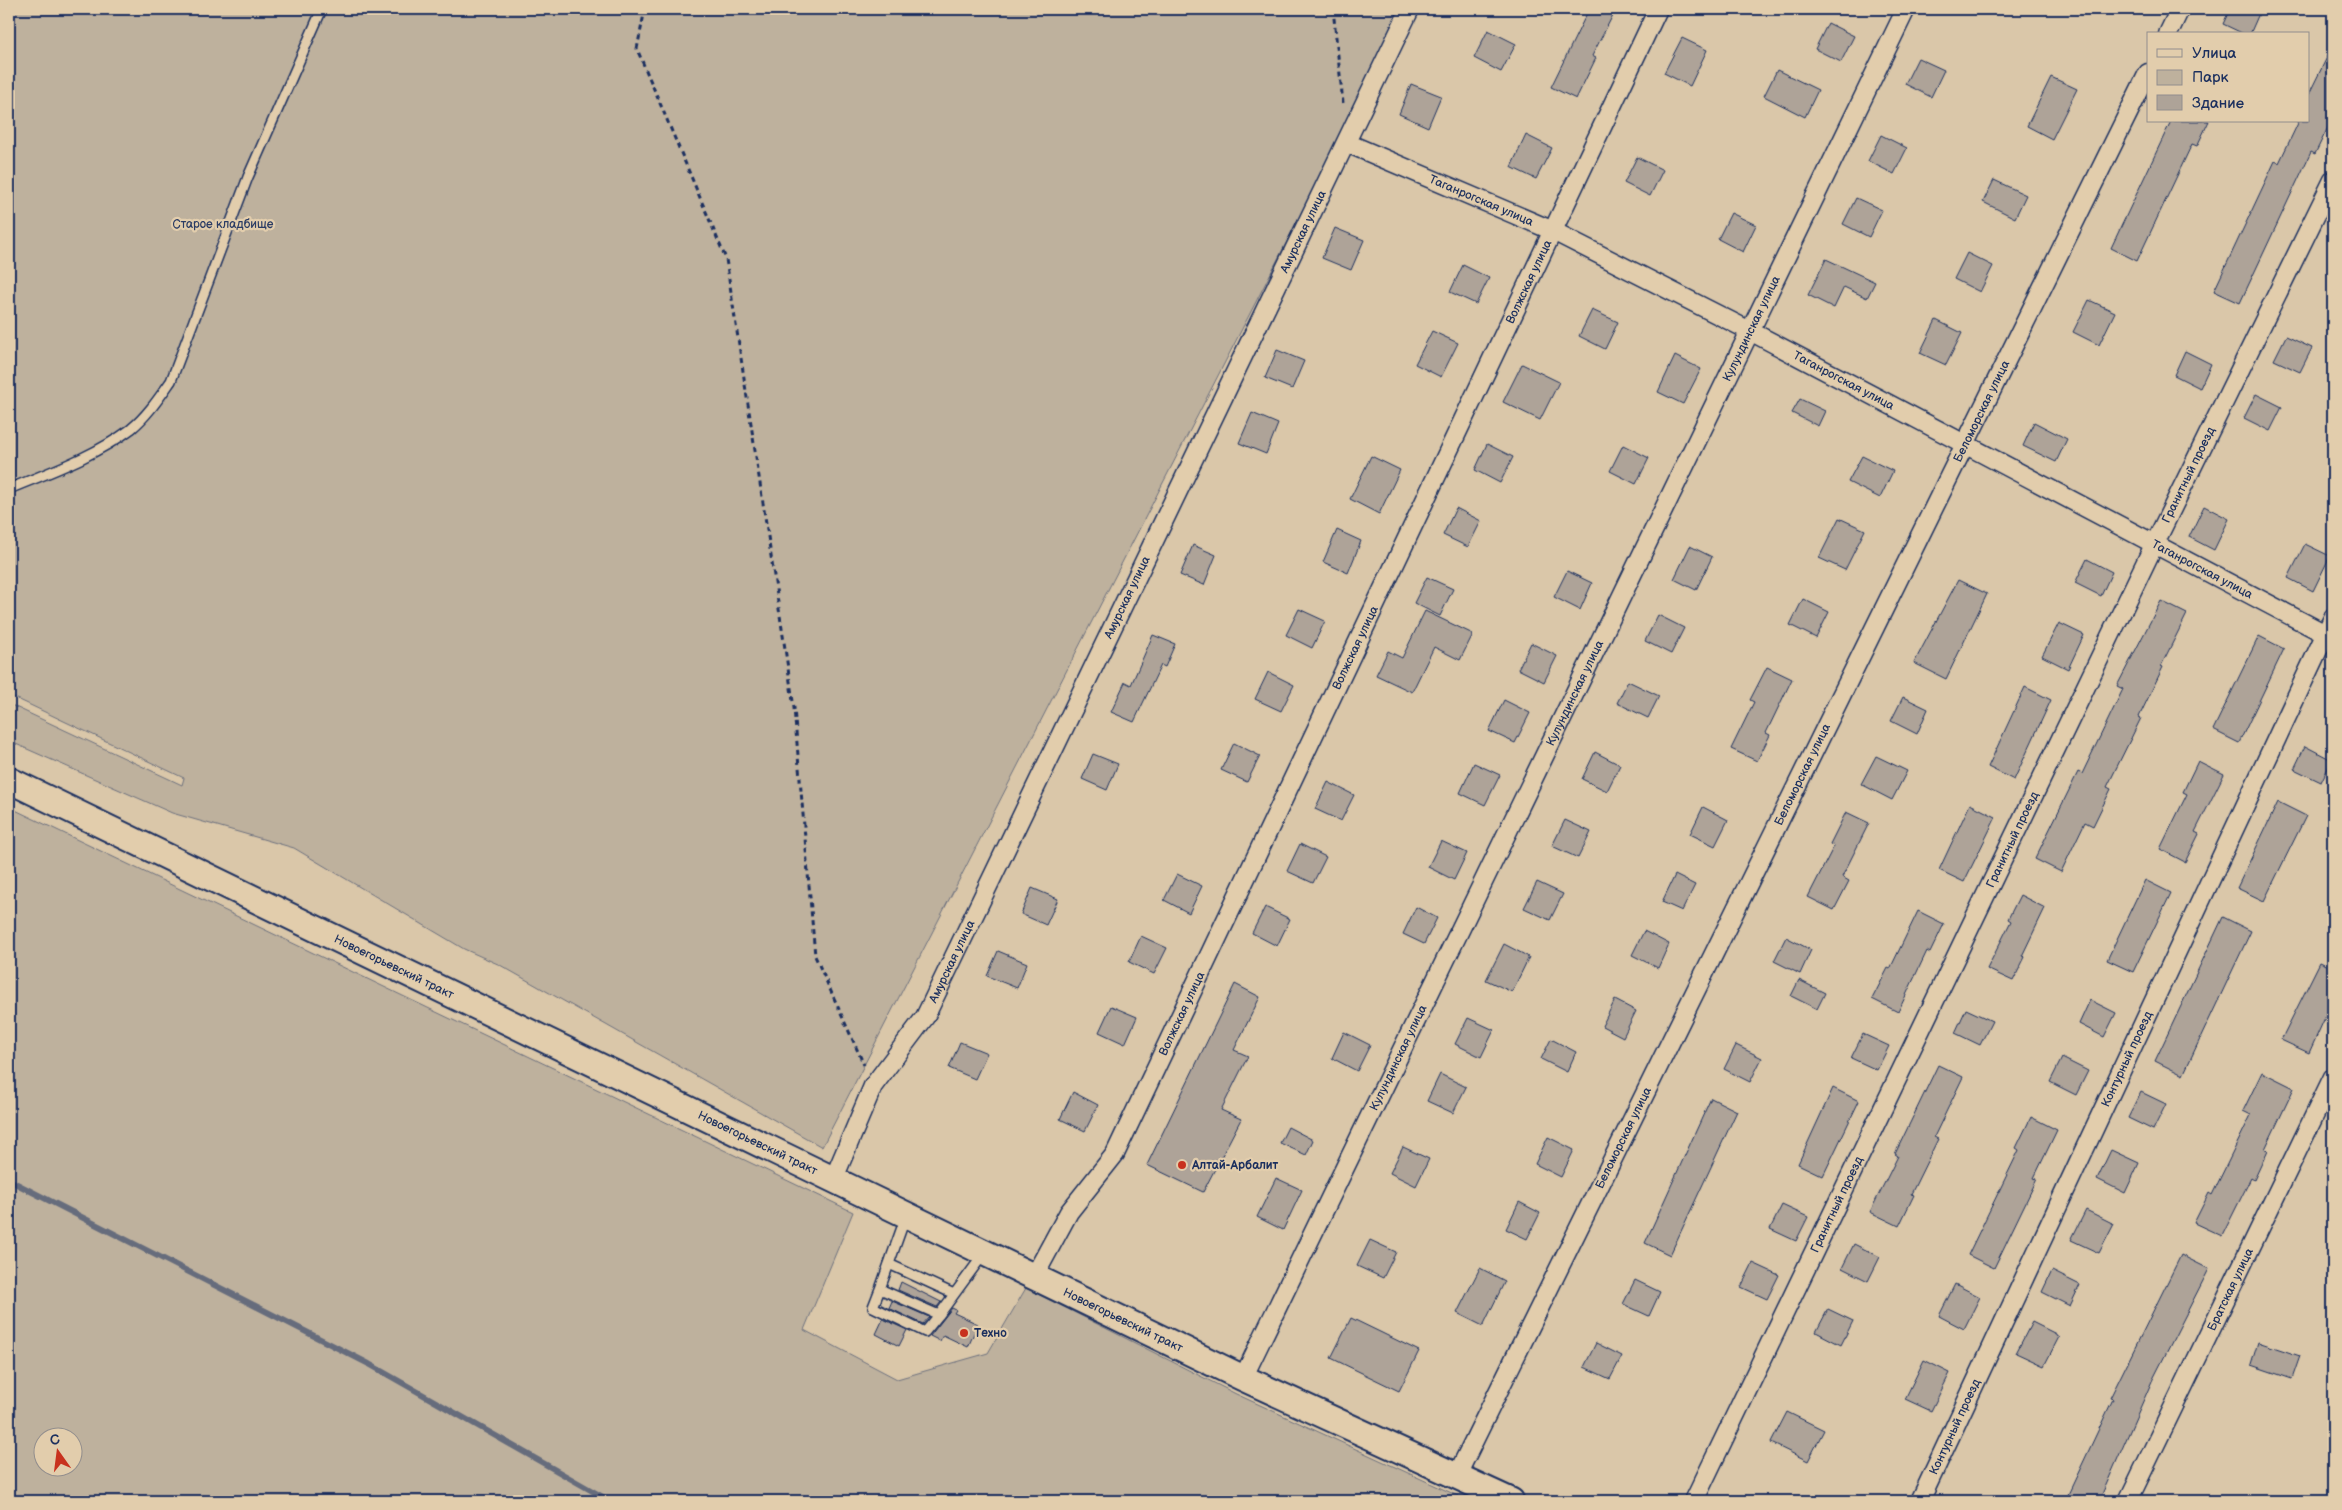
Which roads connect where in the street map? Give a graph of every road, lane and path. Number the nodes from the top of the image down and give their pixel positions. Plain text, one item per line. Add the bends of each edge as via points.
1 (322, 9) edge
2 (645, 9) edge
3 (1333, 9) edge
4 (1410, 9) edge
5 (1658, 9) edge
6 (1906, 9) edge
7 (2180, 9) edge
8 (2169, 32) edge
9 (2147, 75) edge
10 (1343, 105) dead end
11 (1347, 144) junction
12 (2333, 180) edge
13 (1551, 230) junction
14 (1750, 331) junction
15 (1965, 445) junction
16 (9, 489) edge
17 (2154, 545) junction
18 (2331, 630) edge
19 (9, 780) edge
20 (2333, 1077) edge
21 (873, 1086) junction
22 (834, 1178) junction
23 (907, 1214) junction
24 (986, 1252) junction
25 (889, 1264) junction
26 (1035, 1275) junction
27 (880, 1289) junction
28 (954, 1294) junction
29 (939, 1315) junction
30 (1243, 1378) junction
31 (1457, 1475) junction
32 (1511, 1501) edge
33 (1694, 1501) edge
34 (1920, 1501) edge
35 (2128, 1501) edge

1 - 16 lane via 248,177 171,381 153,407 131,429 79,459
2 - 21 path via 637,48 726,259 794,708 815,956
3 - 10 path
4 - 11 street, Амурская улица
5 - 13 street, Волжская улица
6 - 14 street, Кулундинская улица
7 - 8 street
9 - 15 street, Беломорская улица
11 - 13 street, Таганрогская улица
11 - 21 street, Амурская улица via 925,1017
12 - 17 street, Гранитный проезд
13 - 14 street, Таганрогская улица
13 - 26 street, Волжская улица via 1115,1154 1069,1212
14 - 15 street, Таганрогская улица
14 - 30 street, Кулундинская улица
15 - 17 street, Таганрогская улица
15 - 31 street, Беломорская улица
17 - 18 street, Таганрогская улица
17 - 33 street, Гранитный проезд
18 - 34 street, Контурный проезд
19 - 22 main road, Новоегорьевский тракт
20 - 35 street, Братская улица
21 - 22 street, Амурская улица
22 - 23 main road, Новоегорьевский тракт
23 - 24 main road, Новоегорьевский тракт
23 - 25 lane
24 - 26 main road, Новоегорьевский тракт
24 - 28 lane
25 - 27 lane
25 - 28 lane
26 - 30 main road, Новоегорьевский тракт
27 - 29 lane
27 - 29 lane via 873,1307 925,1332
28 - 29 lane
30 - 31 main road, Новоегорьевский тракт
31 - 32 main road, Новоегорьевский тракт

